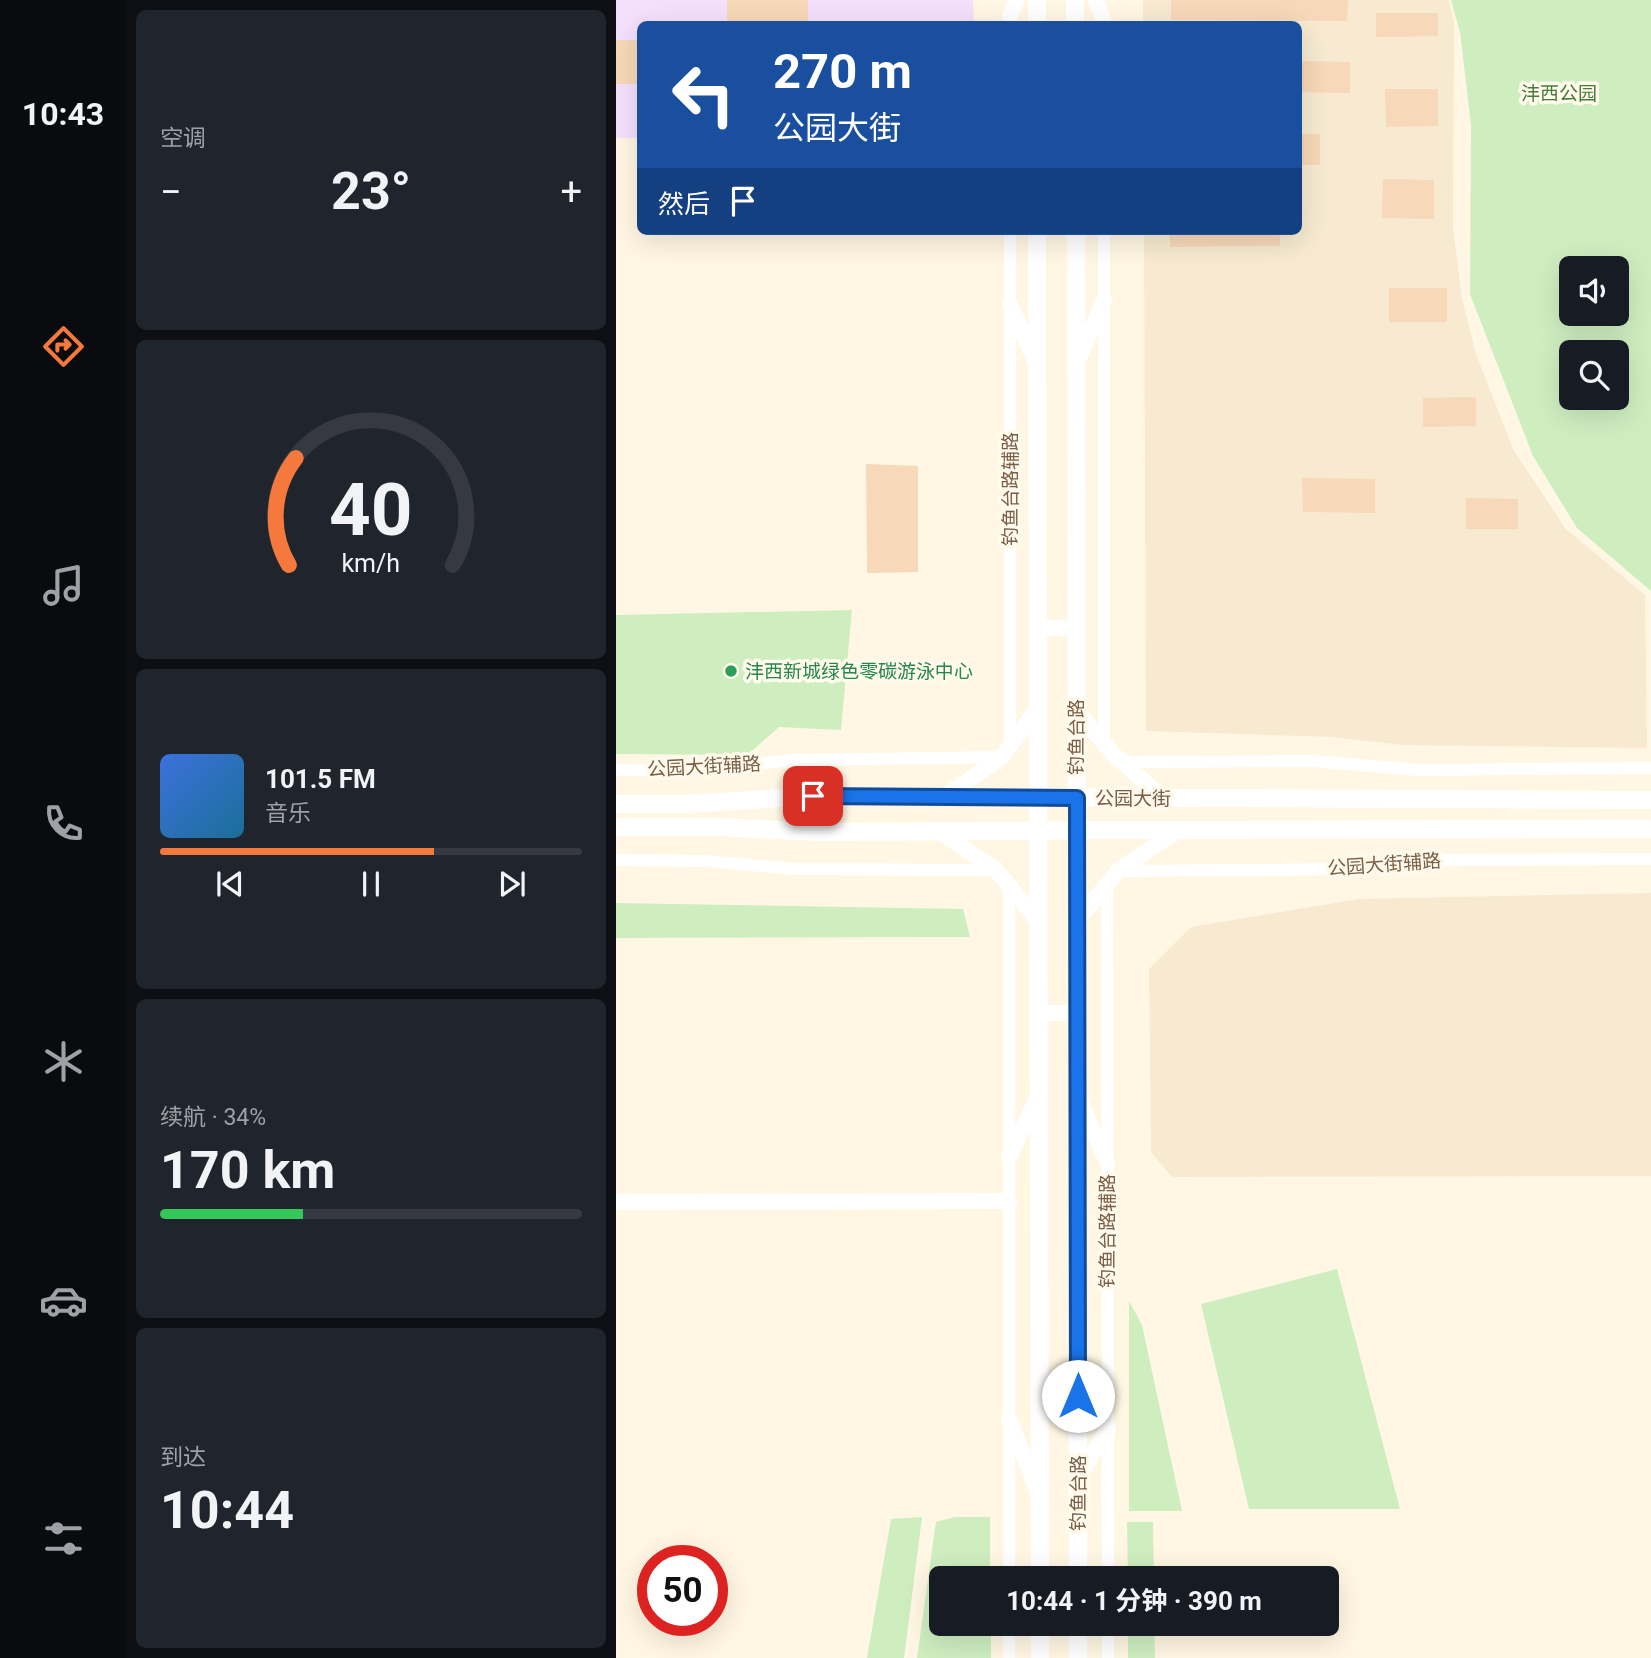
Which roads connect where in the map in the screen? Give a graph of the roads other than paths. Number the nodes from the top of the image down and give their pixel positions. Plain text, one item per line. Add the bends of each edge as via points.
1 (1017, 0) edge
2 (1037, 0) edge
3 (1075, 0) edge
4 (1096, 0) edge
5 (1103, 0) edge
6 (1010, 14) edge
7 (1037, 21) edge
8 (1075, 21) edge
9 (1103, 21) edge
10 (1103, 21) edge
11 (1010, 235) edge
12 (1037, 235) edge
13 (1076, 235) edge
14 (1104, 235) edge
15 (1104, 301) junction
16 (1010, 304) junction
17 (1037, 365) junction
18 (1076, 365) junction
19 (1038, 628) junction
20 (1076, 628) junction
21 (1038, 707) junction
22 (1076, 710) junction
23 (1104, 743) junction
24 (1006, 752) junction
25 (1122, 762) junction
26 (1651, 768) edge
27 (616, 770) edge
28 (944, 797) junction
29 (1038, 797) junction
30 (1077, 798) junction
31 (1163, 798) junction
32 (1651, 800) edge
33 (616, 804) edge
34 (616, 827) edge
35 (1651, 829) edge
36 (1077, 830) junction
37 (1179, 830) junction
38 (1038, 831) junction
39 (940, 832) junction
40 (1651, 859) edge
41 (616, 860) edge
42 (996, 870) junction
43 (1118, 871) junction
44 (1009, 884) junction
45 (1107, 884) junction
46 (1077, 921) junction
47 (1039, 922) junction
48 (1039, 1013) junction
49 (1077, 1013) junction
50 (1039, 1094) junction
51 (1077, 1095) junction
52 (1009, 1157) junction
53 (1107, 1162) junction
54 (1009, 1201) junction
55 (616, 1202) edge
56 (1009, 1419) junction
57 (1108, 1429) junction
58 (1078, 1478) junction
59 (1040, 1496) junction
60 (1009, 1566) edge
61 (1040, 1566) edge
62 (1078, 1566) edge
63 (1108, 1566) edge
64 (1009, 1636) edge
65 (1040, 1636) edge
66 (1078, 1636) edge
67 (1108, 1636) edge
68 (1009, 1658) edge
69 (1040, 1658) edge
70 (1079, 1658) edge
71 (1108, 1658) edge

1 - 6 street
2 - 7 main road
3 - 8 main road
4 - 9 street
5 - 10 street
11 - 16 street, 钓鱼台路辅路
12 - 17 main road, 钓鱼台路
13 - 18 main road, 钓鱼台路
14 - 15 street
15 - 18 street
15 - 23 street
16 - 17 street
16 - 24 street, 钓鱼台路辅路
17 - 19 main road, 钓鱼台路
18 - 20 main road, 钓鱼台路
19 - 20 street
19 - 21 main road, 钓鱼台路
20 - 22 main road, 钓鱼台路
21 - 24 street
21 - 29 main road, 钓鱼台路
22 - 23 street
22 - 30 main road, 钓鱼台路
23 - 25 street
24 - 27 street, 公园大街辅路 via 794,760 694,770
24 - 28 street
25 - 26 street via 1314,761 1418,770
25 - 31 street
28 - 29 main road, 公园大街
28 - 33 main road, 公园大街 via 813,796
29 - 30 main road, 公园大街
29 - 38 main road, 钓鱼台路
30 - 31 main road, 公园大街
30 - 36 main road, 钓鱼台路
31 - 32 main road, 公园大街
34 - 39 main road, 公园大街
35 - 37 main road, 公园大街
36 - 37 main road, 公园大街
36 - 38 main road, 公园大街
36 - 46 main road, 钓鱼台路
37 - 43 street
38 - 39 main road, 公园大街
38 - 47 main road, 钓鱼台路
39 - 42 street
40 - 43 street, 公园大街辅路 via 1412,860 1345,869
41 - 42 street via 796,869
42 - 44 street
43 - 45 street
44 - 47 street
44 - 52 street
45 - 46 street
45 - 53 street, 钓鱼台路辅路
46 - 49 main road, 钓鱼台路
47 - 48 main road, 钓鱼台路
48 - 49 street
48 - 50 main road, 钓鱼台路
49 - 51 main road, 钓鱼台路
50 - 52 street
50 - 59 main road, 钓鱼台路
51 - 53 street
51 - 58 main road, 钓鱼台路
52 - 54 street
53 - 57 street, 钓鱼台路辅路
54 - 55 street
54 - 56 street
56 - 59 street
56 - 60 street
57 - 58 street
57 - 63 street, 钓鱼台路辅路
58 - 62 main road, 钓鱼台路
59 - 61 main road, 钓鱼台路
64 - 68 street
65 - 69 main road
66 - 70 main road
67 - 71 street

